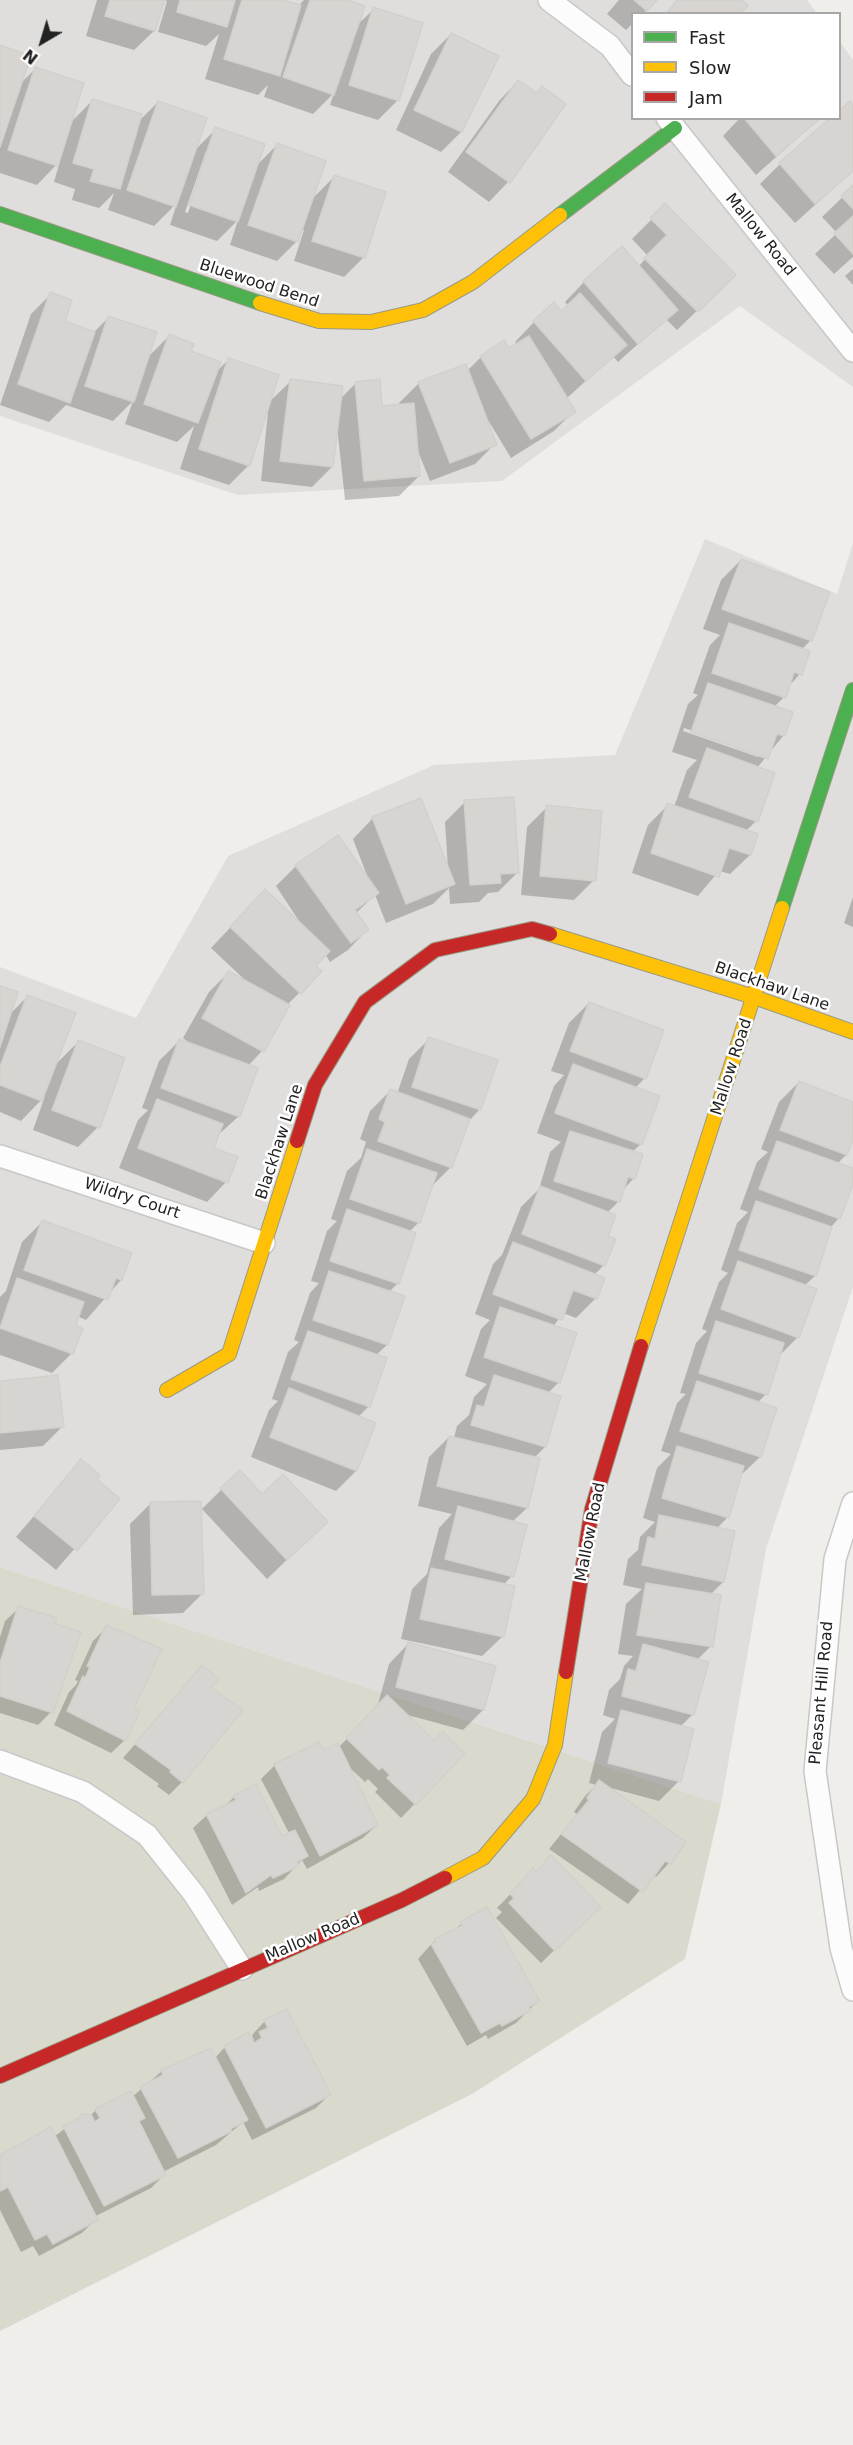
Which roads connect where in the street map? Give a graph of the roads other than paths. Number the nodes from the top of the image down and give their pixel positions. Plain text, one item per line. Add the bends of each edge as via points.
1 (549, 0) edge
2 (631, 72) edge
3 (671, 123) edge
4 (0, 214) edge
5 (853, 351) edge
6 (853, 690) edge
7 (754, 997) junction
8 (853, 1032) edge
9 (0, 1156) edge
10 (264, 1243) junction
11 (166, 1390) dead end
12 (853, 1503) edge
13 (0, 1761) edge
14 (242, 1969) junction
15 (853, 1990) edge
16 (0, 2076) edge

1 - 2 street via 610,46
3 - 4 street, Bluewood Bend via 473,282 423,310 371,322 319,321
3 - 5 street, Mallow Road
6 - 7 street, Mallow Road
7 - 8 street, Blackhaw Lane
7 - 10 street, Blackhaw Lane via 532,929 435,950 365,1002 315,1085
7 - 14 street, Mallow Road via 592,1509 555,1745 533,1799 483,1858 402,1900
9 - 10 street, Wildry Court
10 - 11 street, Blackhaw Lane via 229,1354
12 - 15 street, Pleasant Hill Road via 835,1559 815,1771 841,1948
13 - 14 street via 83,1792 147,1835 194,1894
14 - 16 street, Mallow Road

